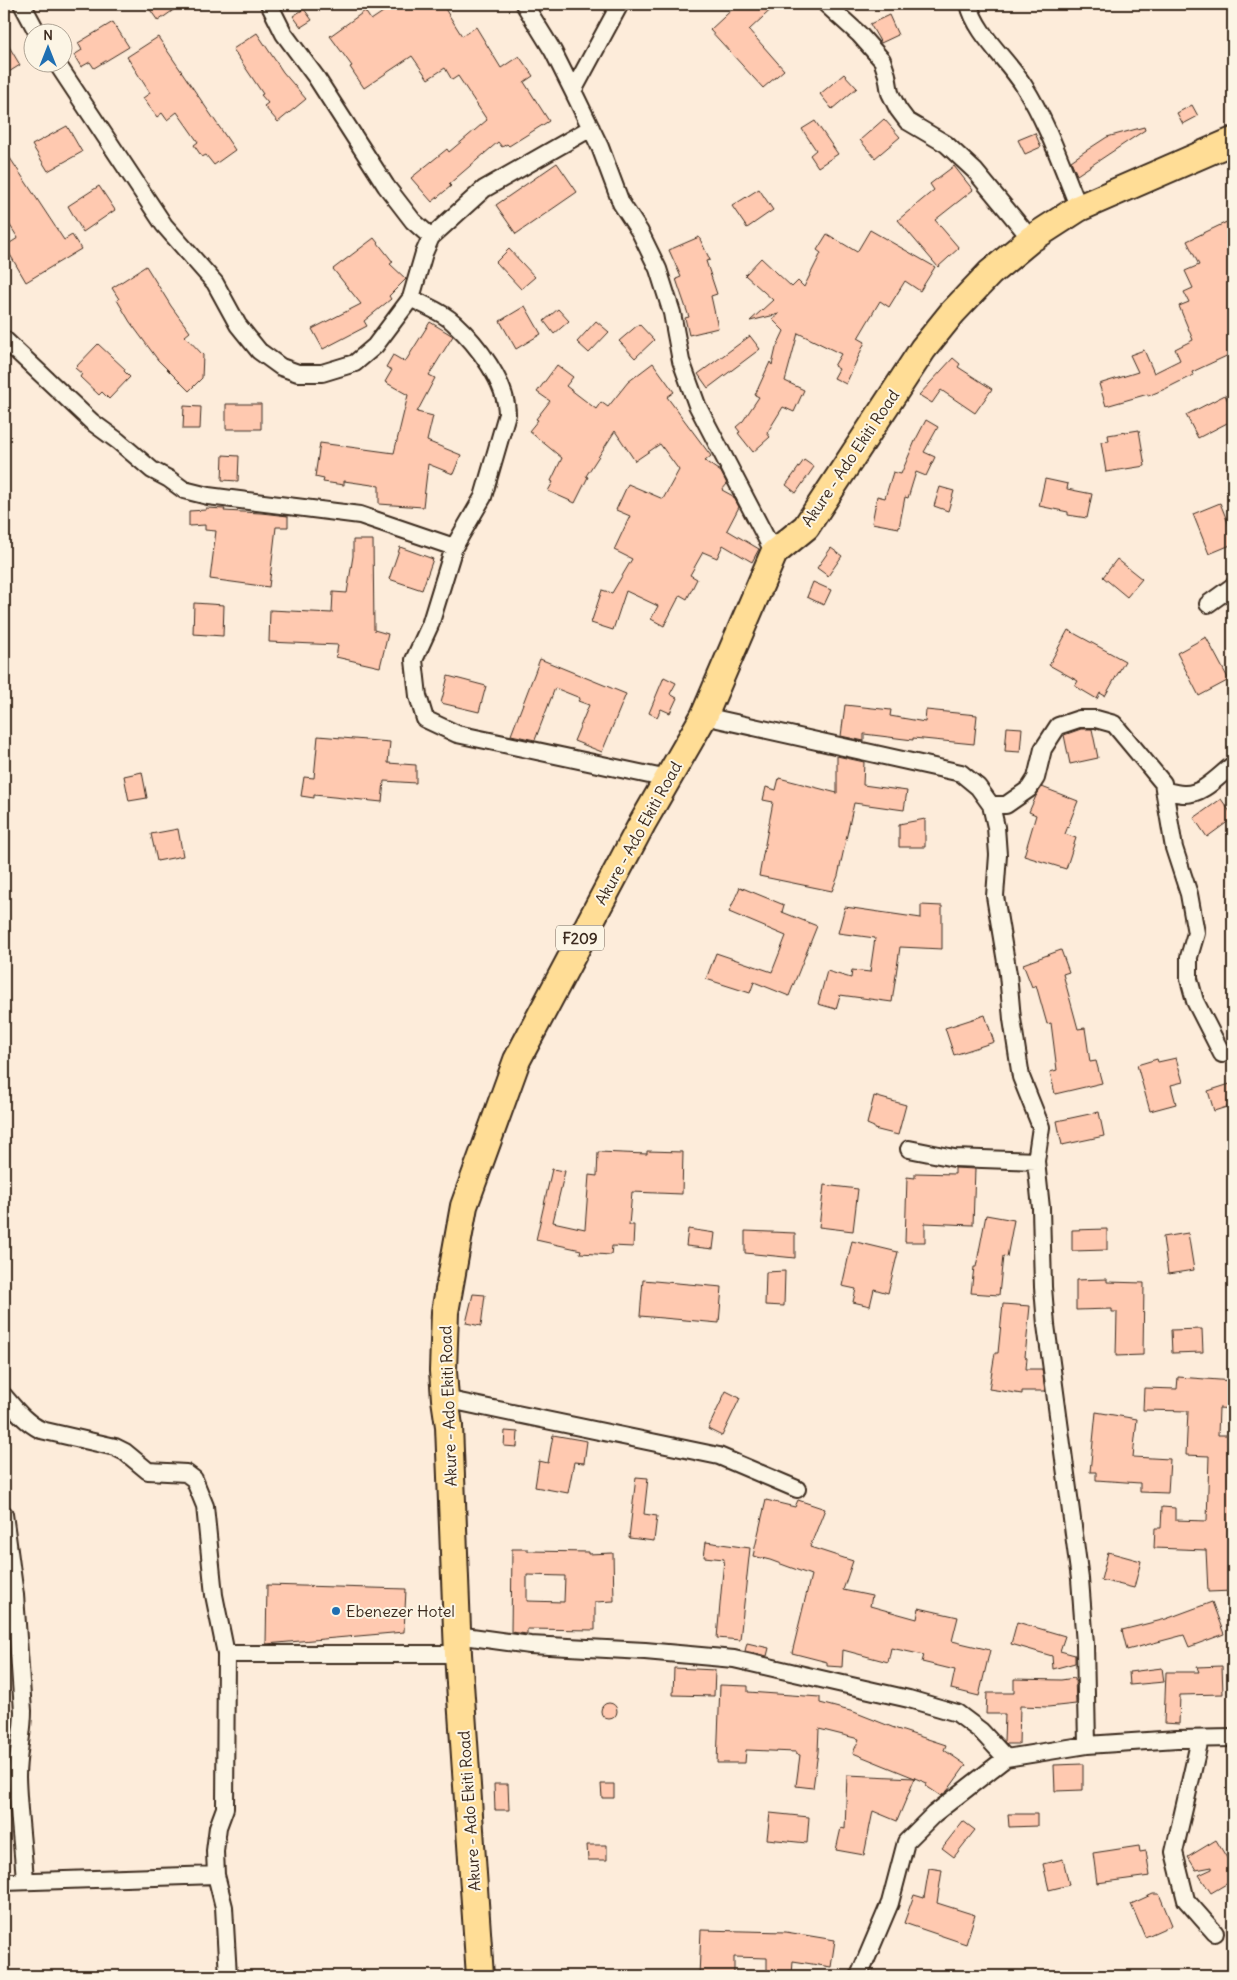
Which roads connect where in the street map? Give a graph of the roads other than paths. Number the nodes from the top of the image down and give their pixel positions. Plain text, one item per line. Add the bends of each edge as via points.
1 (22, 4) edge
2 (268, 4) edge
3 (524, 4) edge
4 (620, 4) edge
5 (826, 4) edge
6 (969, 4) edge
7 (32, 22) edge
8 (63, 72) edge
9 (573, 91) junction
10 (591, 128) junction
11 (1233, 141) edge
12 (1079, 208) junction
13 (431, 237) junction
14 (1031, 239) junction
15 (411, 298) junction
16 (4, 339) edge
17 (454, 547) junction
18 (774, 553) junction
19 (1233, 586) edge
20 (1208, 604) dead end
21 (704, 716) junction
22 (1233, 765) edge
23 (668, 779) junction
24 (1165, 791) junction
25 (992, 805) junction
26 (1222, 1054) dead end
27 (909, 1149) dead end
28 (1036, 1161) junction
29 (445, 1399) junction
30 (7, 1407) edge
31 (797, 1489) dead end
32 (4, 1514) edge
33 (458, 1645) junction
34 (226, 1654) junction
35 (1233, 1738) edge
36 (1200, 1739) junction
37 (1087, 1745) junction
38 (1006, 1758) junction
39 (216, 1875) junction
40 (25, 1881) junction
41 (4, 1882) edge
42 (1215, 1933) dead end
43 (228, 1976) edge
44 (480, 1976) edge
45 (859, 1976) edge

1 - 7 street
2 - 13 street via 284,34 316,77 386,186 413,221
3 - 9 street
4 - 9 street
5 - 14 street via 882,60 890,93 907,121 946,144 975,172
6 - 12 street via 975,20 1012,67 1049,131
8 - 15 street via 164,225 215,283 238,325 260,352 281,367 298,373 322,373 355,363 375,346
9 - 10 street
10 - 13 street via 484,189
10 - 18 street via 621,203 658,269 672,313 681,360 697,405
11 - 12 main road, Akure - Ado Ekiti Road / F209
12 - 14 main road, Akure - Ado Ekiti Road / F209
13 - 15 street
14 - 18 main road, Akure - Ado Ekiti Road / F209 via 990,273 923,349 806,527
15 - 17 street via 454,322 487,361 507,401 507,414 483,497
16 - 17 street via 92,422 152,470 184,490 208,496 360,515
17 - 23 street via 430,625 414,660 418,696 425,720 457,734
18 - 21 main road, Akure - Ado Ekiti Road / F209
19 - 20 street
21 - 23 main road, Akure - Ado Ekiti Road / F209
21 - 25 street via 961,773
22 - 24 street via 1194,793
23 - 29 main road, Akure - Ado Ekiti Road / F209 via 517,1060 483,1152 464,1206 445,1312
24 - 25 street via 1114,724 1079,719 1058,726 1049,738 1036,778 1029,789 1006,805
24 - 26 street via 1174,848 1189,894 1196,933 1189,957 1189,979 1195,1001
25 - 28 street via 998,855 995,896 1012,1019 1021,1077 1041,1127
27 - 28 street via 954,1158
28 - 37 street via 1046,1325 1080,1579
29 - 31 street via 719,1456
29 - 33 main road, Akure - Ado Ekiti Road / F209 via 449,1426
30 - 34 street via 42,1430 115,1447 148,1471 186,1474 194,1478 205,1506 214,1595
32 - 40 street via 15,1596 24,1711 17,1777
33 - 34 street
33 - 38 street via 530,1645 734,1659 957,1713
33 - 44 main road, Akure - Ado Ekiti Road / F209
34 - 39 street via 225,1808 218,1827
35 - 36 street
36 - 37 street
36 - 42 street via 1174,1852 1186,1900
37 - 38 street
38 - 45 street via 934,1814 906,1842 890,1903
39 - 40 street
39 - 43 street via 224,1907
40 - 41 street

